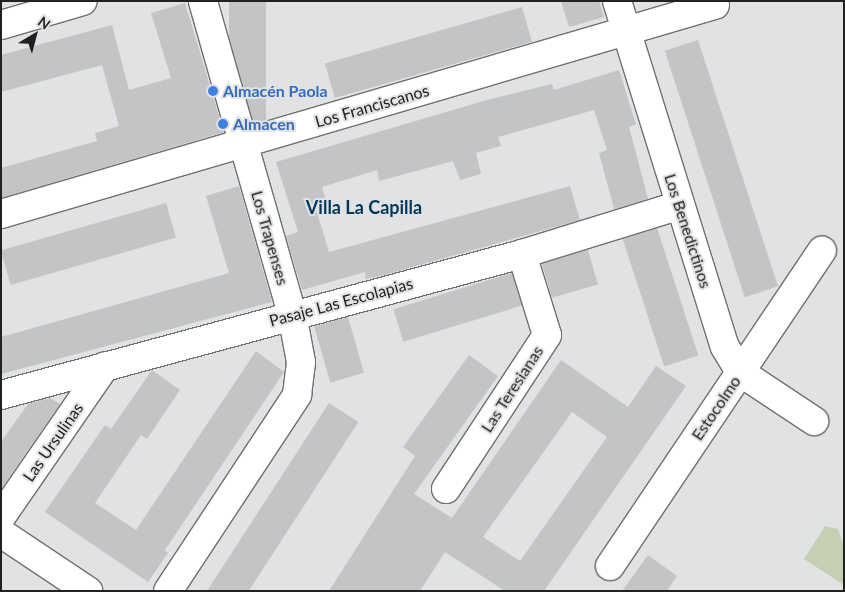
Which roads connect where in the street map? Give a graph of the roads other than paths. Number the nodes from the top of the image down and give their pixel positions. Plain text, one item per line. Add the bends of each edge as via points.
1 (83, 1) edge
2 (203, 1) edge
3 (617, 1) edge
4 (715, 5) dead end
5 (1, 25) edge
6 (626, 32) junction
7 (242, 143) junction
8 (680, 205) junction
9 (1, 214) edge
10 (822, 251) dead end
11 (522, 254) junction
12 (292, 314) junction
13 (105, 366) junction
14 (740, 372) junction
15 (1, 395) edge
16 (814, 421) dead end
17 (446, 489) dead end
18 (1, 517) edge
19 (1, 533) edge
20 (610, 566) dead end
21 (88, 591) edge
22 (168, 591) edge

1 - 5 street
2 - 7 street, Los Trapenses
3 - 6 street, Los Benedictinos
4 - 6 street, Los Franciscanos
6 - 7 street, Los Franciscanos
6 - 8 street, Los Benedictinos
7 - 9 street, Los Franciscanos
7 - 12 street, Los Trapenses
8 - 11 street, Pasaje Las Escolapias
8 - 14 street, Los Benedictinos via 725,346
10 - 14 street, Estocolmo
11 - 12 street, Pasaje Las Escolapias
11 - 17 street, Las Teresianas via 548,335
12 - 13 street, Pasaje Las Escolapias
12 - 22 street, Los Trapenses via 301,362 297,394
13 - 15 street, Pasaje Las Escolapias
13 - 18 street, Las Ursulinas
14 - 16 street, Los Benedictinos
14 - 20 street, Estocolmo
19 - 21 street

